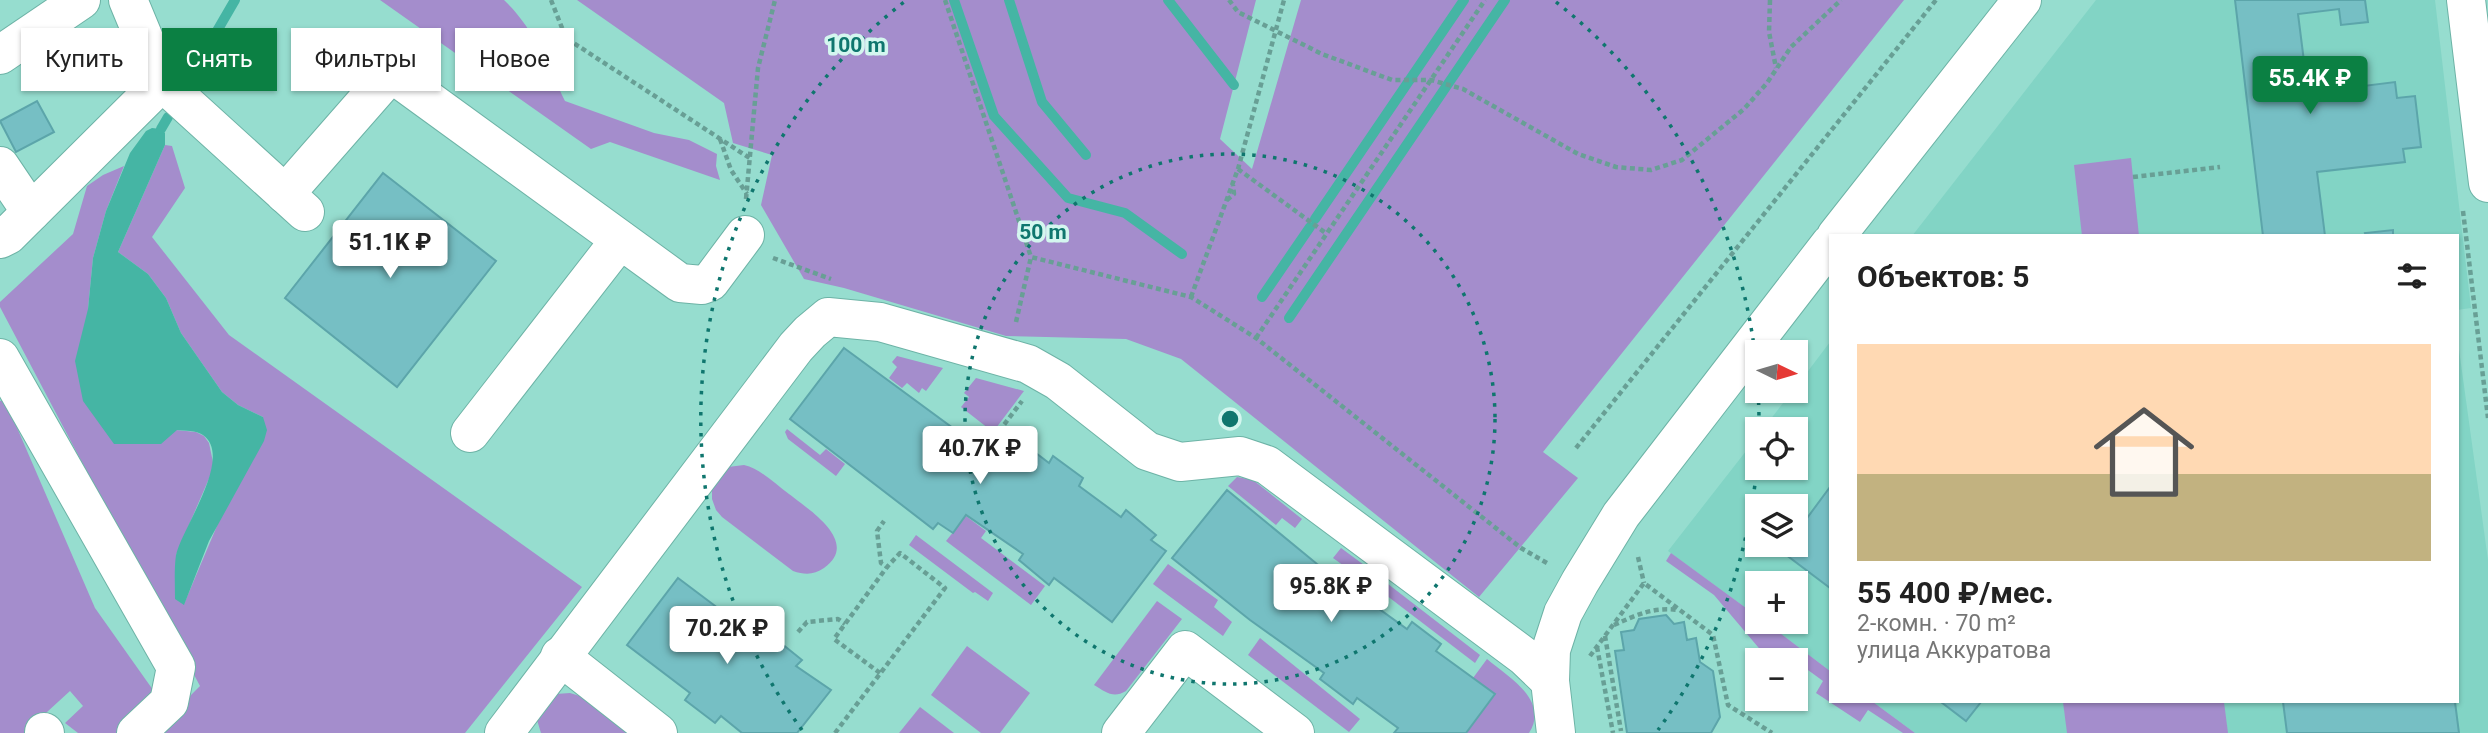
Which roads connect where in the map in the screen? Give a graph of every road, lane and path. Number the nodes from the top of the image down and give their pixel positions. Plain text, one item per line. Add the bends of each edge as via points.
1 (81, 0) edge
2 (128, 0) edge
3 (551, 0) edge
4 (775, 0) edge
5 (945, 0) edge
6 (1228, 0) edge
7 (1283, 0) edge
8 (1485, 0) edge
9 (1770, 0) edge
10 (1841, 0) edge
11 (1936, 0) edge
12 (2022, 0) edge
13 (2466, 0) edge
14 (1276, 29) junction
15 (0, 55) edge
16 (1776, 70) junction
17 (1431, 80) junction
18 (162, 82) joint
19 (172, 91) edge
20 (719, 138) junction
21 (751, 159) junction
22 (0, 166) edge
23 (2220, 167) dead end
24 (1238, 169) junction
25 (2133, 177) dead end
26 (2488, 183) edge
27 (747, 194) junction
28 (31, 212) junction
29 (1327, 234) junction
30 (1838, 234) edge
31 (745, 235) junction
32 (0, 239) edge
33 (620, 240) junction
34 (1829, 245) edge
35 (1031, 257) junction
36 (841, 281) dead end
37 (1191, 297) junction
38 (1003, 319) dead end
39 (1256, 338) junction
40 (0, 358) edge
41 (2488, 373) edge
42 (2481, 374) dead end
43 (1024, 399) dead end
44 (470, 432) dead end
45 (994, 438) dead end
46 (1576, 448) dead end
47 (884, 521) dead end
48 (1521, 548) dead end
49 (887, 567) junction
50 (1680, 610) junction
51 (845, 624) junction
52 (1612, 626) junction
53 (797, 632) dead end
54 (1605, 636) junction
55 (1597, 646) junction
56 (561, 656) junction
57 (1586, 662) dead end
58 (880, 673) junction
59 (1550, 681) junction
60 (1623, 731) edge
61 (136, 733) edge
62 (504, 733) edge
63 (659, 733) edge
64 (835, 733) edge
65 (1121, 733) edge
66 (1295, 733) edge
67 (1556, 733) edge
68 (1613, 733) edge
69 (1772, 733) edge

1 - 15 street
2 - 18 street
3 - 20 path via 566,38
4 - 21 path via 758,68
5 - 35 path
6 - 14 path via 1238,12
7 - 14 path
8 - 17 path
9 - 16 path via 1769,32
10 - 16 path via 1791,47
11 - 46 path
12 - 30 street
13 - 26 street
14 - 17 path via 1322,54 1392,80
14 - 24 path
16 - 17 path via 1744,108 1682,160 1651,170 1616,167 1578,154 1462,89
17 - 29 path
18 - 28 street
19 - 33 street via 295,203 391,73
20 - 21 path
20 - 27 path
21 - 27 path
22 - 28 street
23 - 25 path
24 - 29 path
24 - 37 path
27 - 31 path
28 - 32 street
29 - 39 path
31 - 33 street via 716,276 702,285 680,283
31 - 36 path via 753,251
33 - 44 street
34 - 59 street via 1621,515 1563,614 1551,650
35 - 37 path
35 - 38 path via 1017,322
37 - 39 path
39 - 48 path
40 - 61 street via 176,667 169,702
41 - 42 path
43 - 45 path
47 - 49 path via 877,531 881,563
49 - 51 path
49 - 58 path via 900,553 945,587
50 - 52 path via 1647,610
50 - 52 path via 1644,583
50 - 69 path via 1713,635 1728,705
51 - 53 path via 838,619 807,622
51 - 58 path via 834,639
52 - 54 path
54 - 55 path
54 - 60 path
55 - 57 path
55 - 68 path
56 - 59 street via 796,347 828,317 880,322 1028,364 1058,381 1147,451 1180,462 1240,456 1267,465 1525,657
56 - 62 street
56 - 63 street
58 - 64 path
59 - 67 street
65 - 66 street via 1185,650

